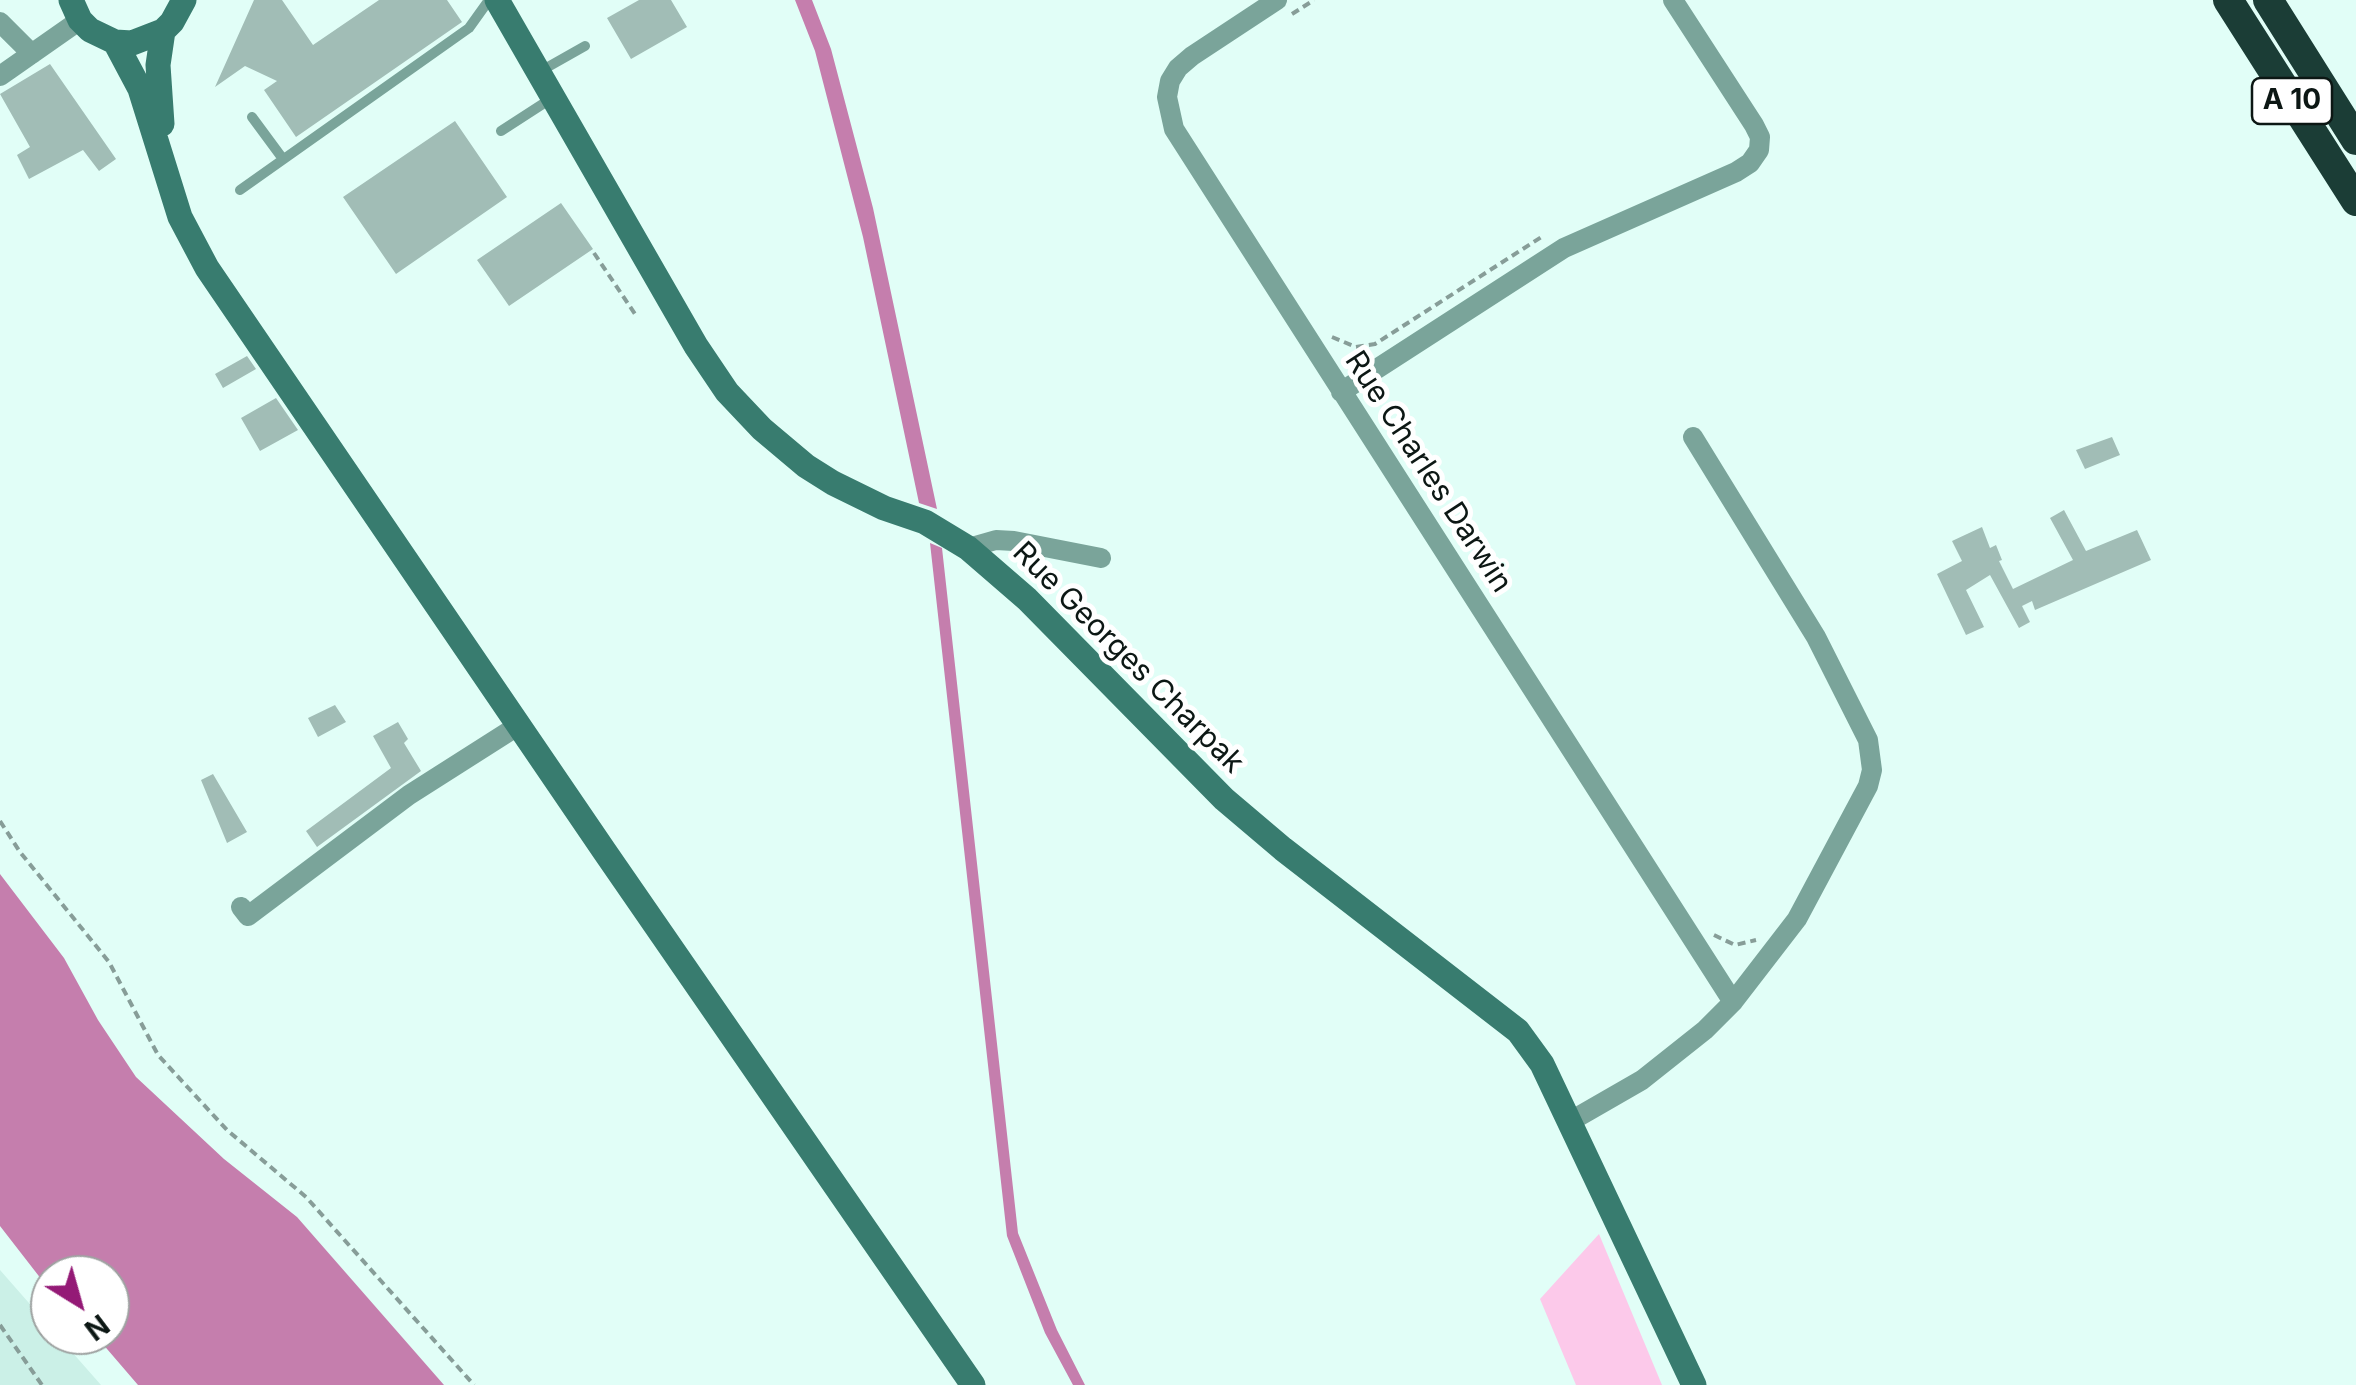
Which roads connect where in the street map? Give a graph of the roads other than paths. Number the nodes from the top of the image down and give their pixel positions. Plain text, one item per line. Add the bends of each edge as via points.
1 (184, 0) edge
2 (493, 0) edge
3 (1674, 0) edge
4 (2228, 0) edge
5 (2268, 0) edge
6 (75, 10) edge
7 (1280, 10) edge
8 (0, 22) edge
9 (162, 31) junction
10 (115, 42) junction
11 (585, 46) dead end
12 (32, 54) junction
13 (538, 72) junction
14 (0, 76) edge
15 (552, 98) junction
16 (252, 116) dead end
17 (501, 132) dead end
18 (2356, 140) edge
19 (164, 159) junction
20 (283, 159) junction
21 (240, 190) dead end
22 (2356, 202) edge
23 (1342, 392) junction
24 (1693, 437) dead end
25 (968, 548) junction
26 (1101, 558) dead end
27 (519, 725) junction
28 (241, 906) dead end
29 (1733, 1002) junction
30 (1569, 1122) junction
31 (974, 1385) edge
32 (1694, 1385) edge

1 - 9 street
2 - 13 street, Rue Georges Charpak
2 - 20 lane via 469,28
3 - 23 street via 1760,137 1750,162 1564,248
4 - 22 highway, A 10
5 - 18 highway, A 10
6 - 10 street
6 - 12 street
7 - 23 street, Rue Charles Darwin via 1178,68 1168,113
8 - 12 street
9 - 10 street
9 - 19 street
10 - 19 street
11 - 13 lane
12 - 14 street
13 - 15 street, Rue Georges Charpak
15 - 17 lane
15 - 25 street, Rue Georges Charpak via 696,346 762,429 833,482
16 - 20 lane
19 - 27 street via 180,217 207,268
20 - 21 lane
23 - 29 street, Rue Charles Darwin
24 - 29 street via 1804,614 1872,755 1868,786 1797,920
25 - 26 street via 1014,540
25 - 30 street, Rue Georges Charpak via 1224,799 1518,1031
27 - 28 street via 409,794 248,916
27 - 31 street
29 - 30 street via 1653,1072
30 - 32 street, Rue Georges Charpak

